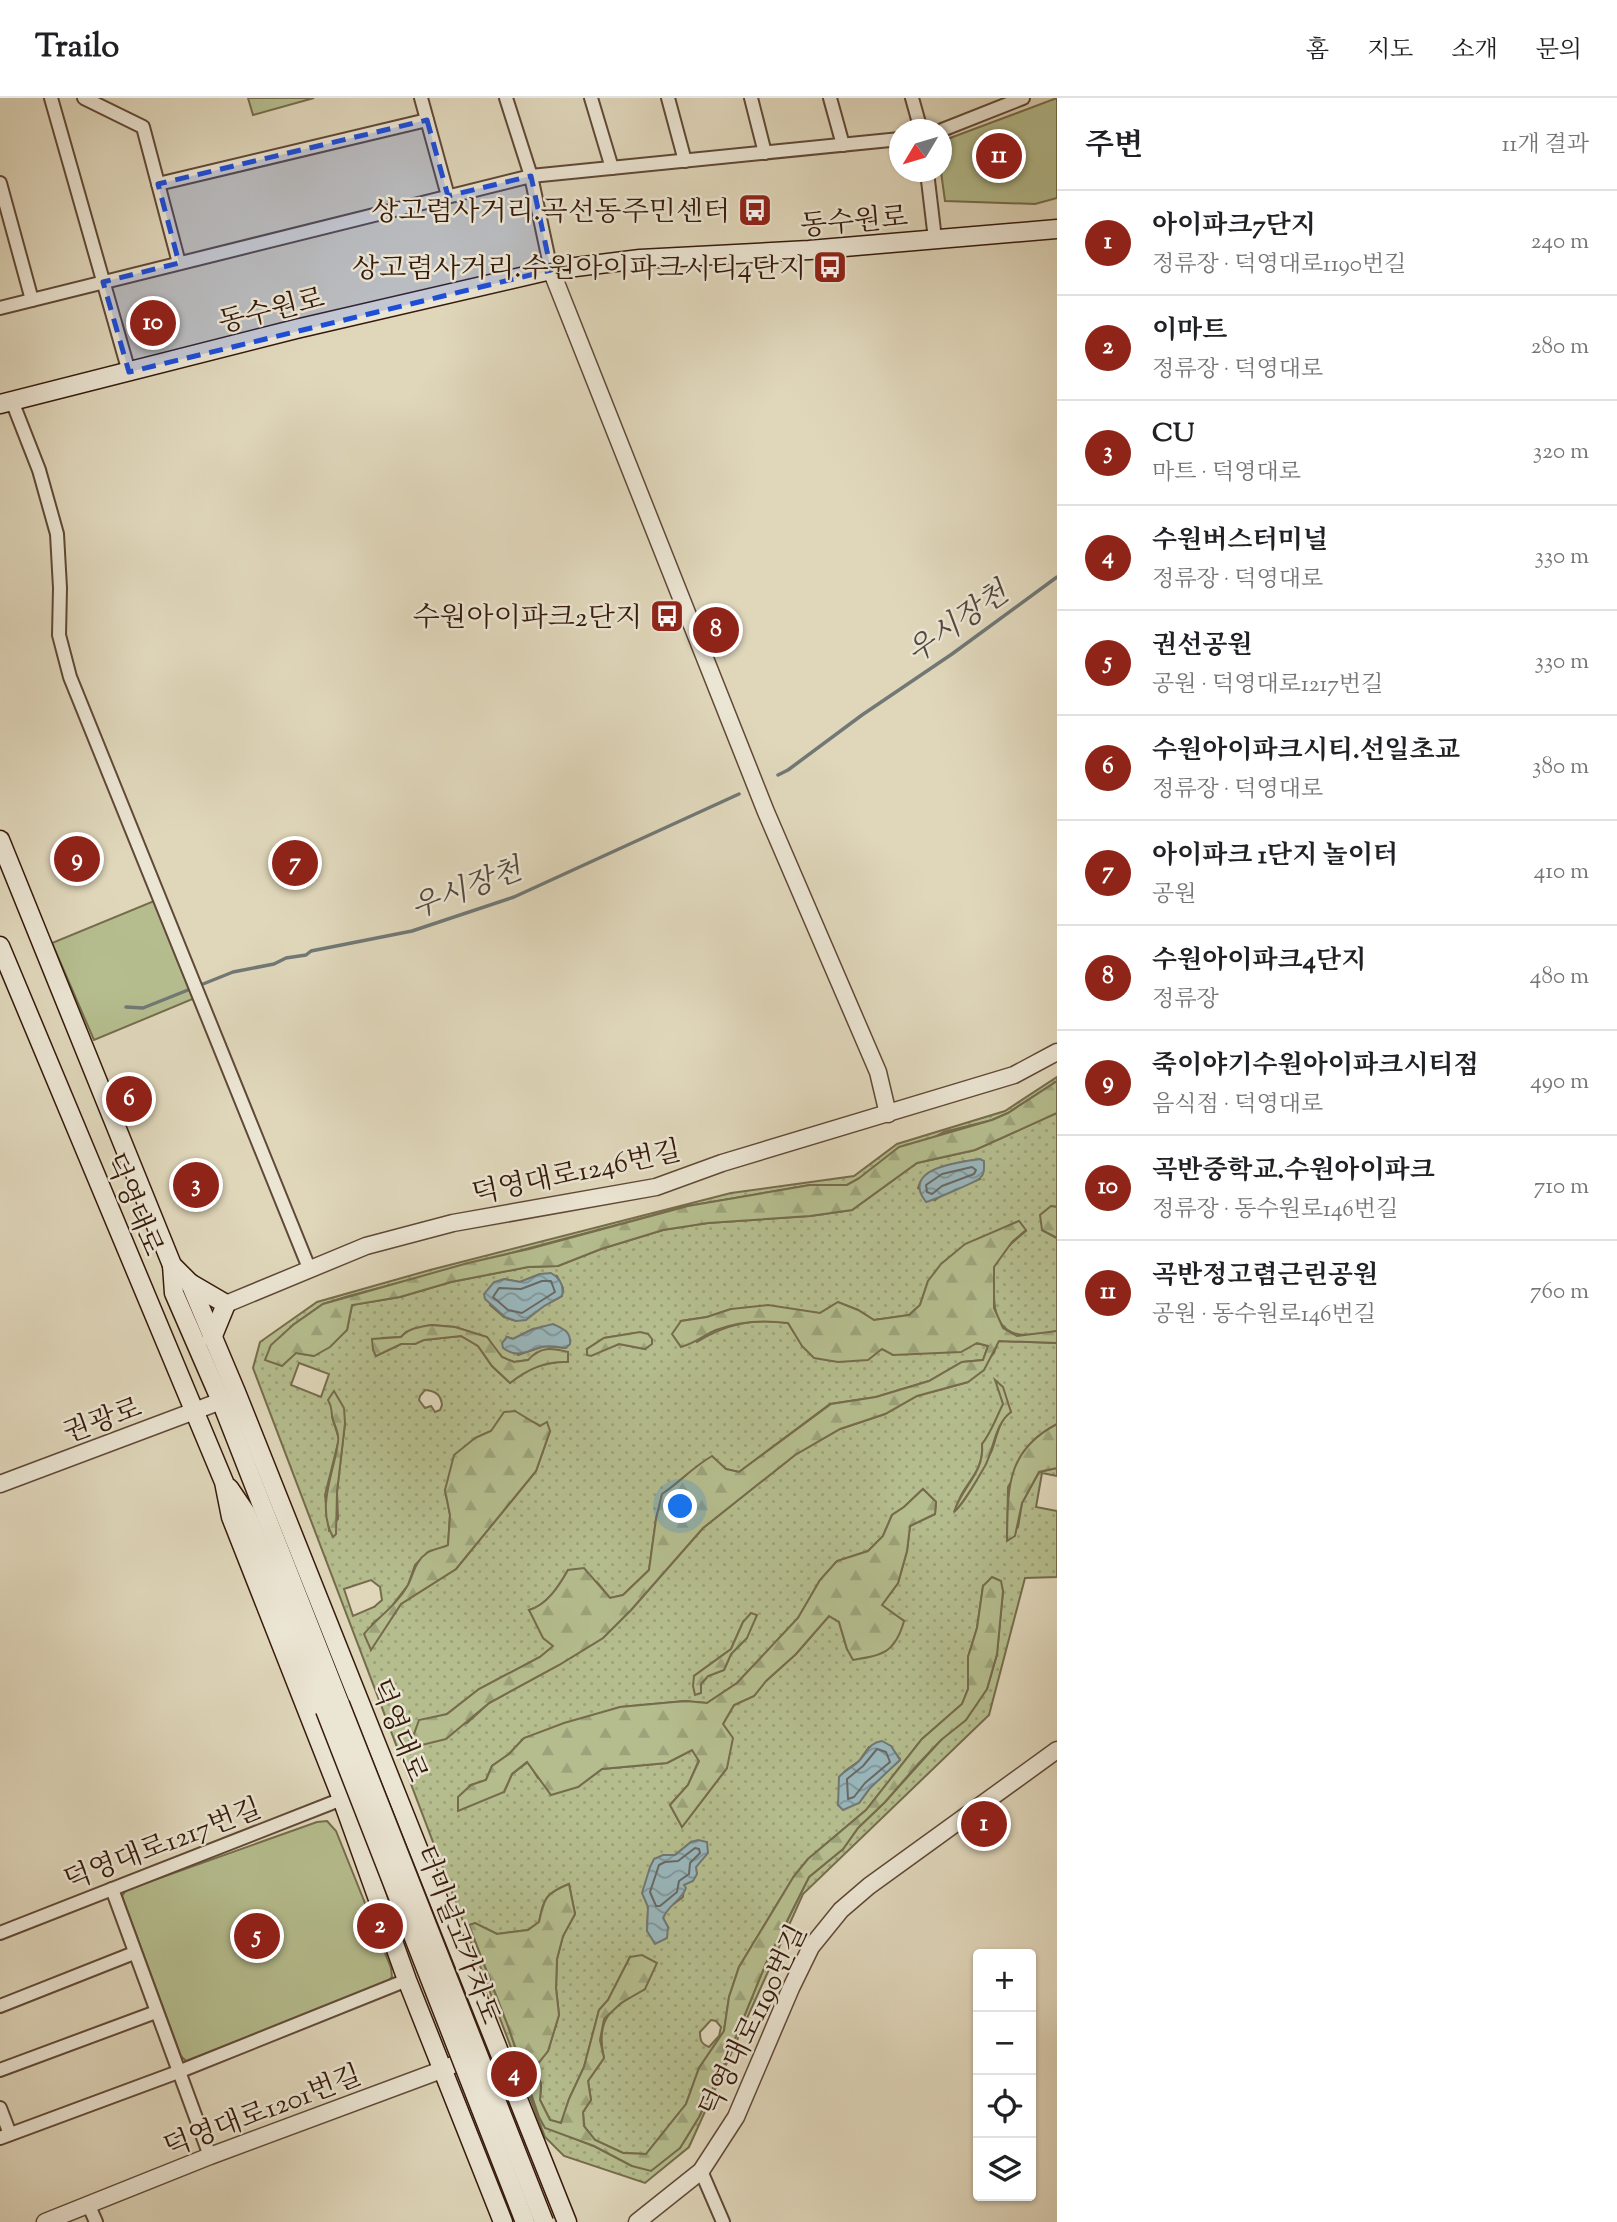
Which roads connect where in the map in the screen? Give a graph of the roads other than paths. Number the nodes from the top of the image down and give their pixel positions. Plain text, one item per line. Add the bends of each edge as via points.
1 (51, 98) edge
2 (84, 98) edge
3 (421, 98) edge
4 (506, 98) edge
5 (591, 98) edge
6 (668, 98) edge
7 (751, 98) edge
8 (830, 98) edge
9 (912, 98) edge
10 (1023, 98) edge
11 (1007, 101) edge
12 (918, 119) edge
13 (427, 120) junction
14 (952, 126) edge
15 (889, 140) edge
16 (843, 145) junction
17 (765, 153) junction
18 (685, 161) junction
19 (612, 168) junction
20 (531, 176) junction
21 (928, 182) edge
22 (0, 183) edge
23 (158, 184) junction
24 (448, 196) junction
25 (1057, 229) edge
26 (935, 239) junction
27 (179, 263) junction
28 (551, 270) junction
29 (103, 282) junction
30 (32, 300) junction
31 (0, 308) edge
32 (129, 372) junction
33 (6, 402) edge
34 (0, 840) edge
35 (0, 946) edge
36 (1057, 1052) edge
37 (888, 1114) junction
38 (172, 1265) junction
39 (309, 1268) junction
40 (190, 1283) junction
41 (226, 1304) junction
42 (212, 1338) junction
43 (222, 1401) junction
44 (194, 1412) junction
45 (225, 1482) junction
46 (0, 1484) edge
47 (333, 1707) junction
48 (1057, 1750) edge
49 (342, 1799) junction
50 (112, 1889) junction
51 (0, 1933) edge
52 (134, 1953) junction
53 (407, 1980) junction
54 (0, 2006) edge
55 (156, 2012) junction
56 (497, 2045) junction
57 (444, 2069) junction
58 (0, 2070) edge
59 (178, 2072) junction
60 (0, 2108) edge
61 (5, 2136) edge
62 (210, 2156) junction
63 (701, 2171) junction
64 (89, 2206) junction
65 (45, 2222) edge
66 (96, 2222) edge
67 (503, 2222) edge
68 (525, 2222) edge
69 (544, 2222) edge
70 (567, 2222) edge
71 (637, 2222) edge
72 (723, 2222) edge

1 - 29 street
2 - 23 street via 144,127
3 - 13 street
4 - 20 street
5 - 19 street
6 - 18 street
7 - 17 street
8 - 16 street
9 - 12 street
10 - 11 street
11 - 14 street
13 - 23 street
13 - 24 street
15 - 16 street
16 - 17 street
17 - 18 street
18 - 19 street
19 - 20 street
20 - 24 street
20 - 28 street
21 - 26 street
22 - 30 street
23 - 27 street
24 - 27 street
25 - 26 main road, 동수원로
26 - 28 main road, 동수원로
27 - 29 street
28 - 32 main road, 동수원로
28 - 37 street via 766,812 878,1072
29 - 30 street
29 - 32 street
30 - 31 street
32 - 33 main road, 동수원로
33 - 39 street via 38,470 57,534 60,635 70,677
34 - 38 main road, 덕영대로
35 - 44 main road, 덕영대로
36 - 37 street, 덕영대로1246번길 via 1014,1075
37 - 39 street, 덕영대로1246번길 via 656,1187 453,1223 366,1246
38 - 40 main road, 덕영대로
38 - 43 main road, 덕영대로 via 174,1293
39 - 41 street, 덕영대로1246번길
40 - 41 main road
40 - 42 main road, 덕영대로
41 - 42 main road
42 - 56 main road, 덕영대로
43 - 44 street, 권광로
43 - 47 main road, 덕영대로
44 - 45 main road, 덕영대로
44 - 46 street, 권광로
45 - 47 main road, 덕영대로 via 246,1513
45 - 49 main road, 덕영대로 via 231,1517
47 - 68 main road, 터미널고가차도, bridge
47 - 69 main road, 터미널고가차도, bridge
48 - 63 street, 덕영대로1190번길 via 841,1910 811,1947 736,2117
49 - 50 street, 덕영대로1217번길
49 - 53 main road, 덕영대로
50 - 51 street, 덕영대로1217번길
50 - 52 street
52 - 54 street
52 - 55 street
53 - 57 main road, 덕영대로
53 - 59 street
55 - 58 street
55 - 59 street
56 - 57 street, 덕영대로1201번길
56 - 70 main road, 덕영대로
57 - 62 street, 덕영대로1201번길
57 - 67 main road, 덕영대로
59 - 61 street
59 - 62 street
60 - 61 street
62 - 64 street, 덕영대로1201번길
63 - 71 street, 덕영대로1190번길
63 - 72 street
64 - 65 street, 덕영대로1201번길
64 - 66 street

